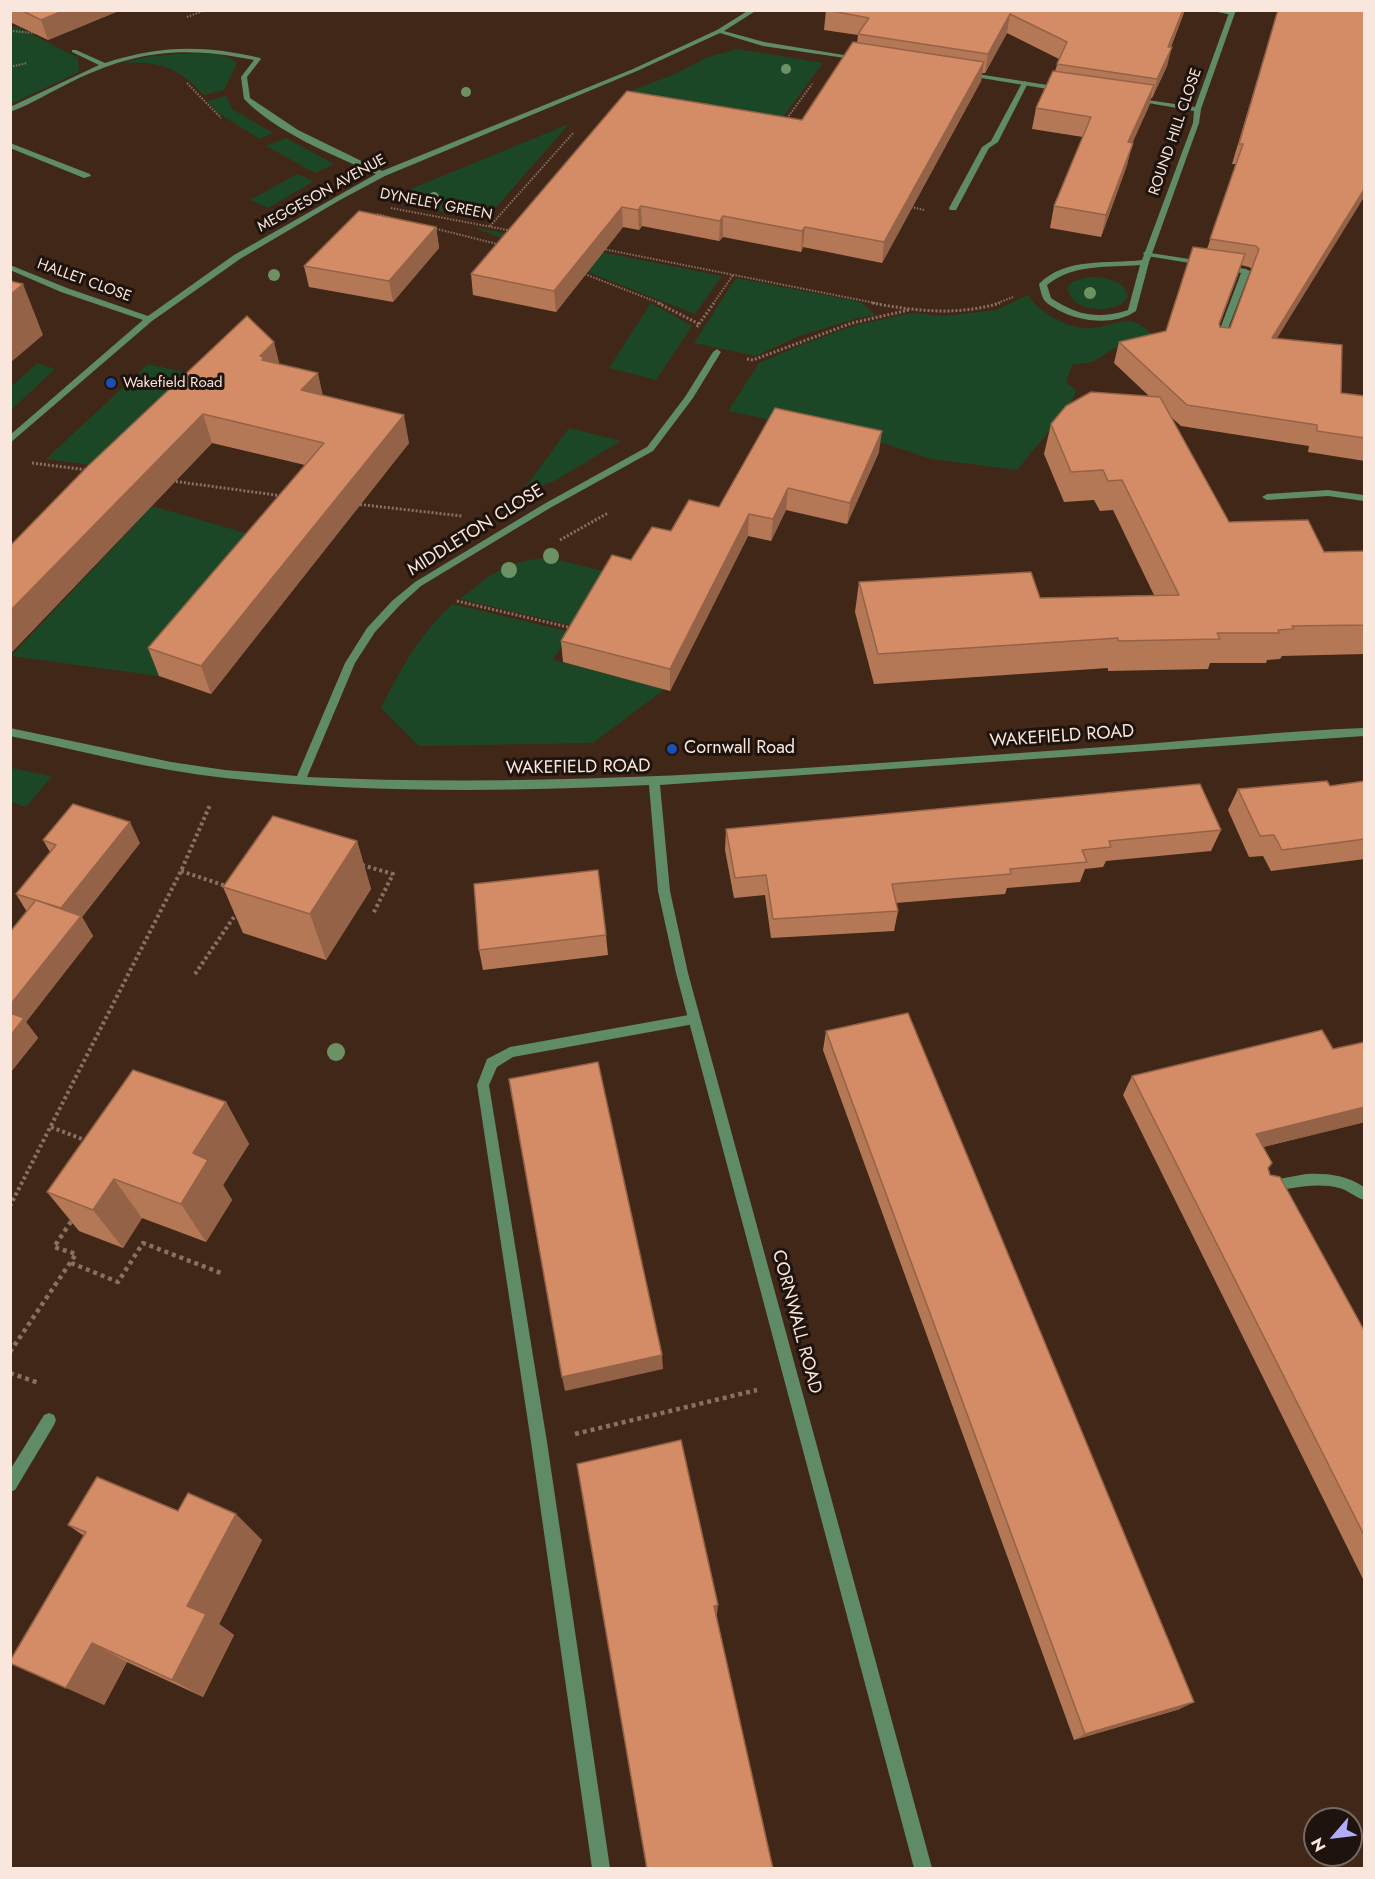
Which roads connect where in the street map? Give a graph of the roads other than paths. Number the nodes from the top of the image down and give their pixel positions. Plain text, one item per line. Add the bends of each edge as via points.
1 (754, 10) edge
2 (1212, 10) edge
3 (1232, 12) edge
4 (719, 31) junction
5 (74, 51) road end
6 (866, 59) edge
7 (103, 65) junction
8 (957, 73) edge
9 (1025, 83) junction
10 (1068, 90) edge
11 (1124, 98) edge
12 (1198, 109) junction
13 (10, 110) edge
14 (10, 145) edge
15 (382, 174) junction
16 (87, 176) dead end
17 (953, 208) road end
18 (1146, 258) junction
19 (10, 267) edge
20 (149, 319) junction
21 (1218, 346) edge
22 (717, 352) road end
23 (10, 440) edge
24 (1267, 497) dead end
25 (1365, 498) edge
26 (10, 732) edge
27 (1365, 732) edge
28 (300, 781) junction
29 (654, 782) junction
30 (694, 1019) junction
31 (1264, 1187) edge
32 (1365, 1194) edge
33 (49, 1420) dead end
34 (10, 1485) edge
35 (601, 1869) edge
36 (923, 1869) edge

1 - 4 street, MEGGESON AVENUE
2 - 3 street
3 - 12 street, ROUND HILL CLOSE
4 - 6 street via 763,44
4 - 15 street, MEGGESON AVENUE
5 - 7 street
7 - 13 street
7 - 15 street via 145,52 184,47 224,50 258,59 244,76 247,99 314,144
8 - 9 street
9 - 10 street
9 - 17 street
11 - 12 street
12 - 18 street, ROUND HILL CLOSE
14 - 16 street
15 - 20 street, MEGGESON AVENUE via 237,257
18 - 18 street, ROUND HILL CLOSE via 1132,311 1096,320 1068,313 1047,299 1043,284 1054,273
18 - 21 street via 1246,271
19 - 20 street, HALLET CLOSE
20 - 23 street, MEGGESON AVENUE
22 - 28 street, MIDDLETON CLOSE via 689,398 650,449 418,584 371,630 350,663
24 - 25 street via 1328,493
26 - 28 street, WAKEFIELD ROAD via 180,768
27 - 29 street, WAKEFIELD ROAD
28 - 29 street, WAKEFIELD ROAD via 409,786
29 - 30 street, CORNWALL ROAD via 664,891
30 - 35 street via 510,1052 492,1063 483,1085
30 - 36 street, CORNWALL ROAD
31 - 32 street via 1325,1178 1356,1187
33 - 34 street

